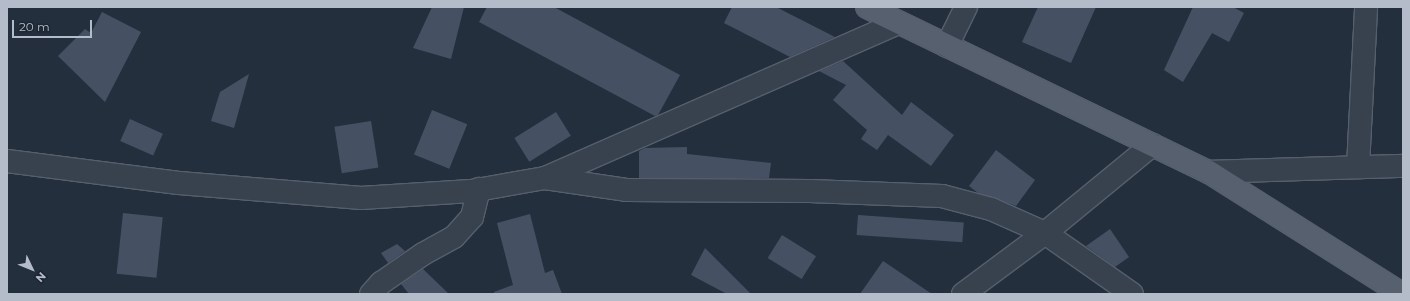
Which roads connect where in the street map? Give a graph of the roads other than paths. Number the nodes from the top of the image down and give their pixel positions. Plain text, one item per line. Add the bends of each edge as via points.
1 (867, 7) edge
2 (966, 7) edge
3 (1366, 7) edge
4 (898, 23) junction
5 (947, 46) junction
6 (1152, 145) junction
7 (7, 161) edge
8 (1403, 166) edge
9 (1358, 167) junction
10 (1210, 172) junction
11 (545, 178) junction
12 (479, 189) junction
13 (1045, 233) junction
14 (371, 294) edge
15 (963, 294) edge
16 (1132, 294) edge
17 (1402, 294) edge

1 - 4 main road
2 - 5 street
3 - 9 street
4 - 5 main road
4 - 11 street
5 - 6 main road
6 - 10 main road
6 - 13 street
7 - 12 street via 178,183 361,198
8 - 9 street
9 - 10 street
10 - 17 main road
11 - 12 street
11 - 13 street via 626,190 810,191 942,196 991,209
12 - 14 street via 472,217 454,237 423,254 381,283
13 - 15 street
13 - 16 street

